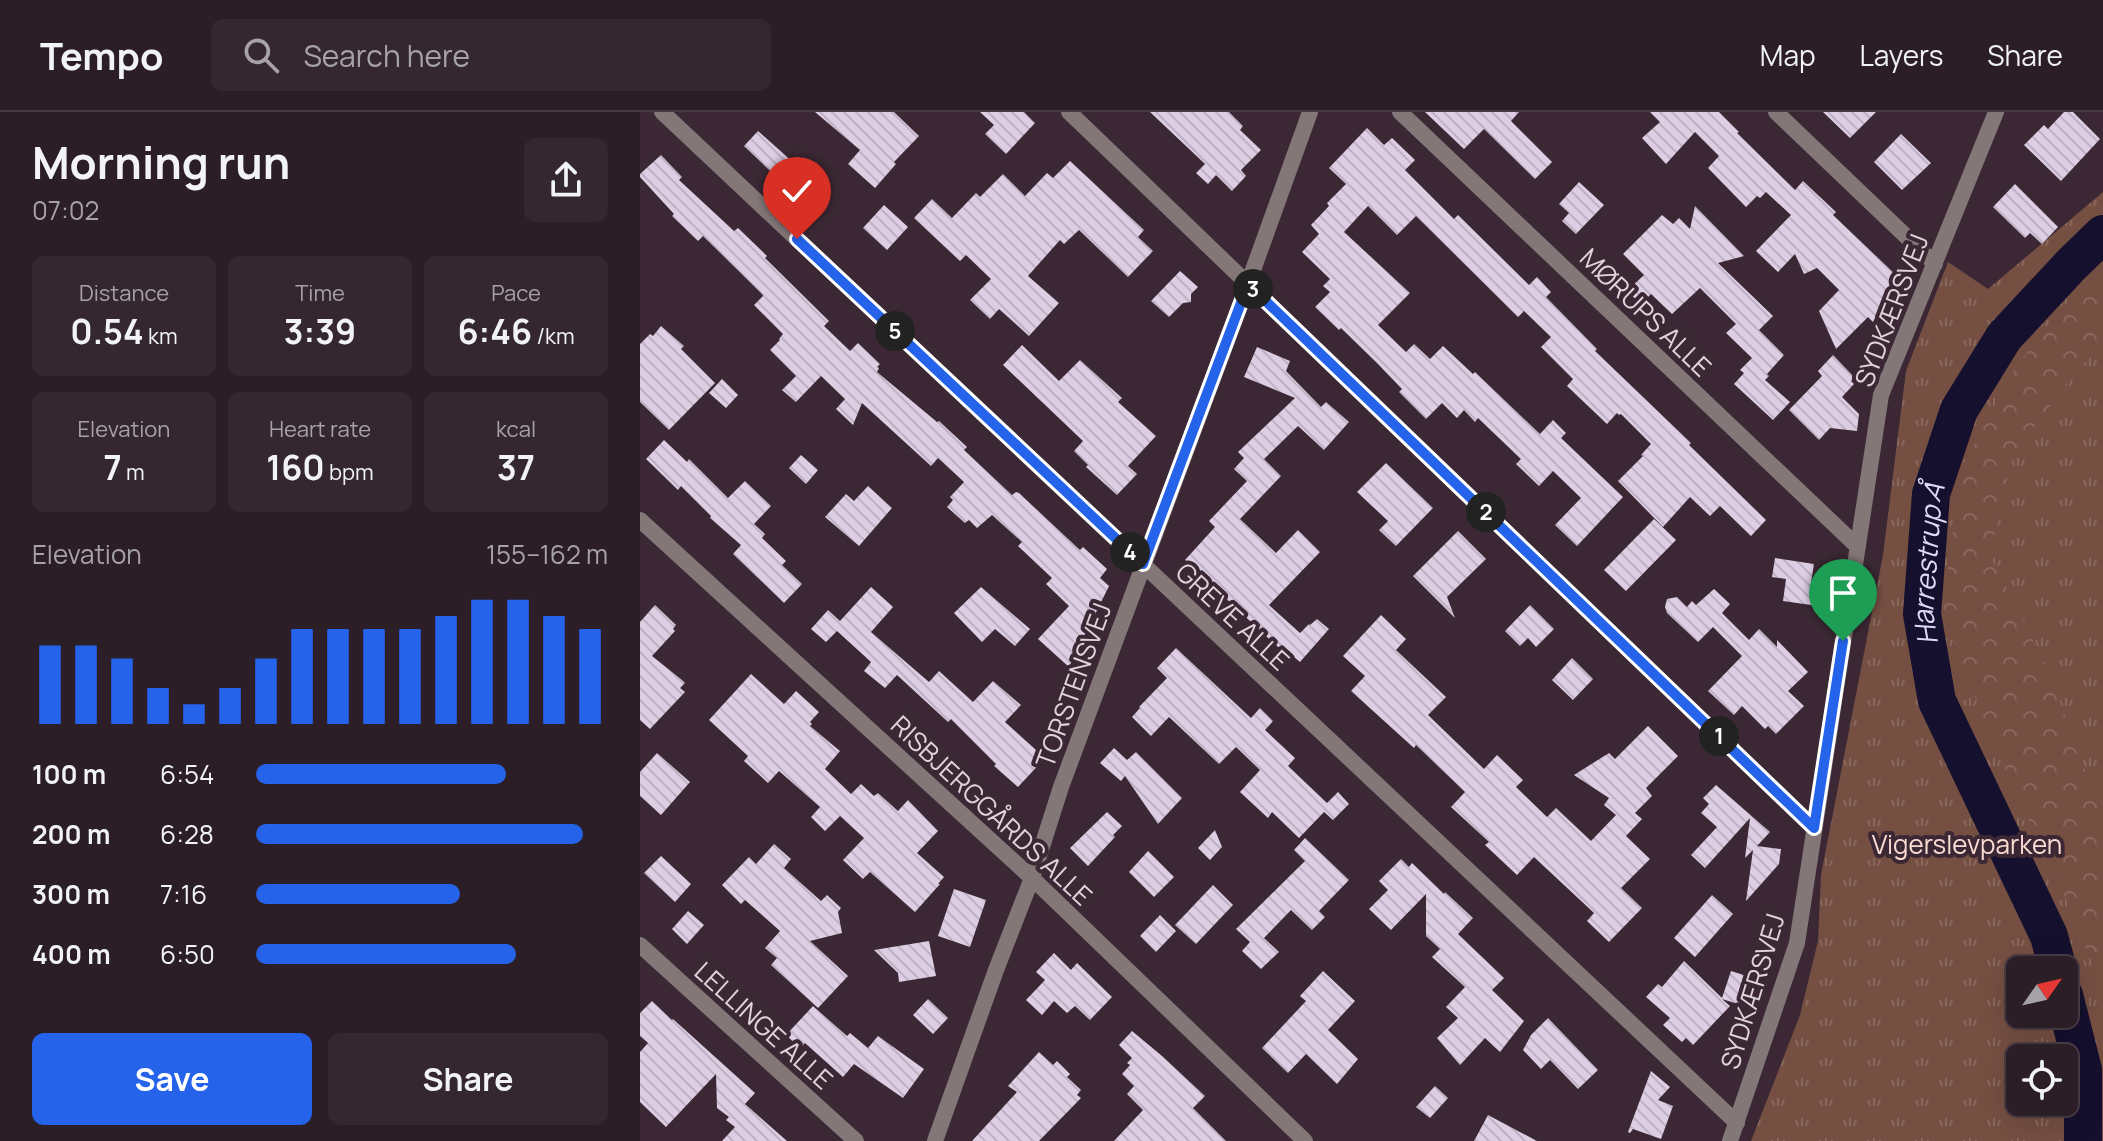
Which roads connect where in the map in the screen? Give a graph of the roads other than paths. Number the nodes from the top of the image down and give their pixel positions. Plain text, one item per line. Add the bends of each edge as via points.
1 (662, 112) edge
2 (1069, 112) edge
3 (1310, 112) edge
4 (1400, 112) edge
5 (1776, 112) edge
6 (1996, 112) edge
7 (1935, 264) junction
8 (1248, 284) junction
9 (640, 520) edge
10 (1858, 547) junction
11 (1143, 564) junction
12 (1814, 828) junction
13 (1032, 878) junction
14 (640, 945) edge
15 (1737, 1123) junction
16 (856, 1141) edge
17 (935, 1141) edge
18 (1305, 1141) edge
19 (1730, 1141) edge

1 - 11 street, GREVE ALLE
2 - 8 street
3 - 8 street, TORSTENSVEJ
4 - 10 street, MØRUPS ALLE
5 - 7 street
6 - 7 street, SYDKÆRSVEJ
7 - 10 street, SYDKÆRSVEJ via 1881,395
8 - 11 street, TORSTENSVEJ
8 - 12 street
9 - 13 street, RISBJERGGÅRDS ALLE
10 - 12 street, SYDKÆRSVEJ
11 - 13 street, TORSTENSVEJ
11 - 15 street, GREVE ALLE
12 - 15 street, SYDKÆRSVEJ via 1797,943
13 - 17 street, TORSTENSVEJ
13 - 18 street, RISBJERGGÅRDS ALLE
14 - 16 street, LELLINGE ALLE
15 - 19 street, SYDKÆRSVEJ

